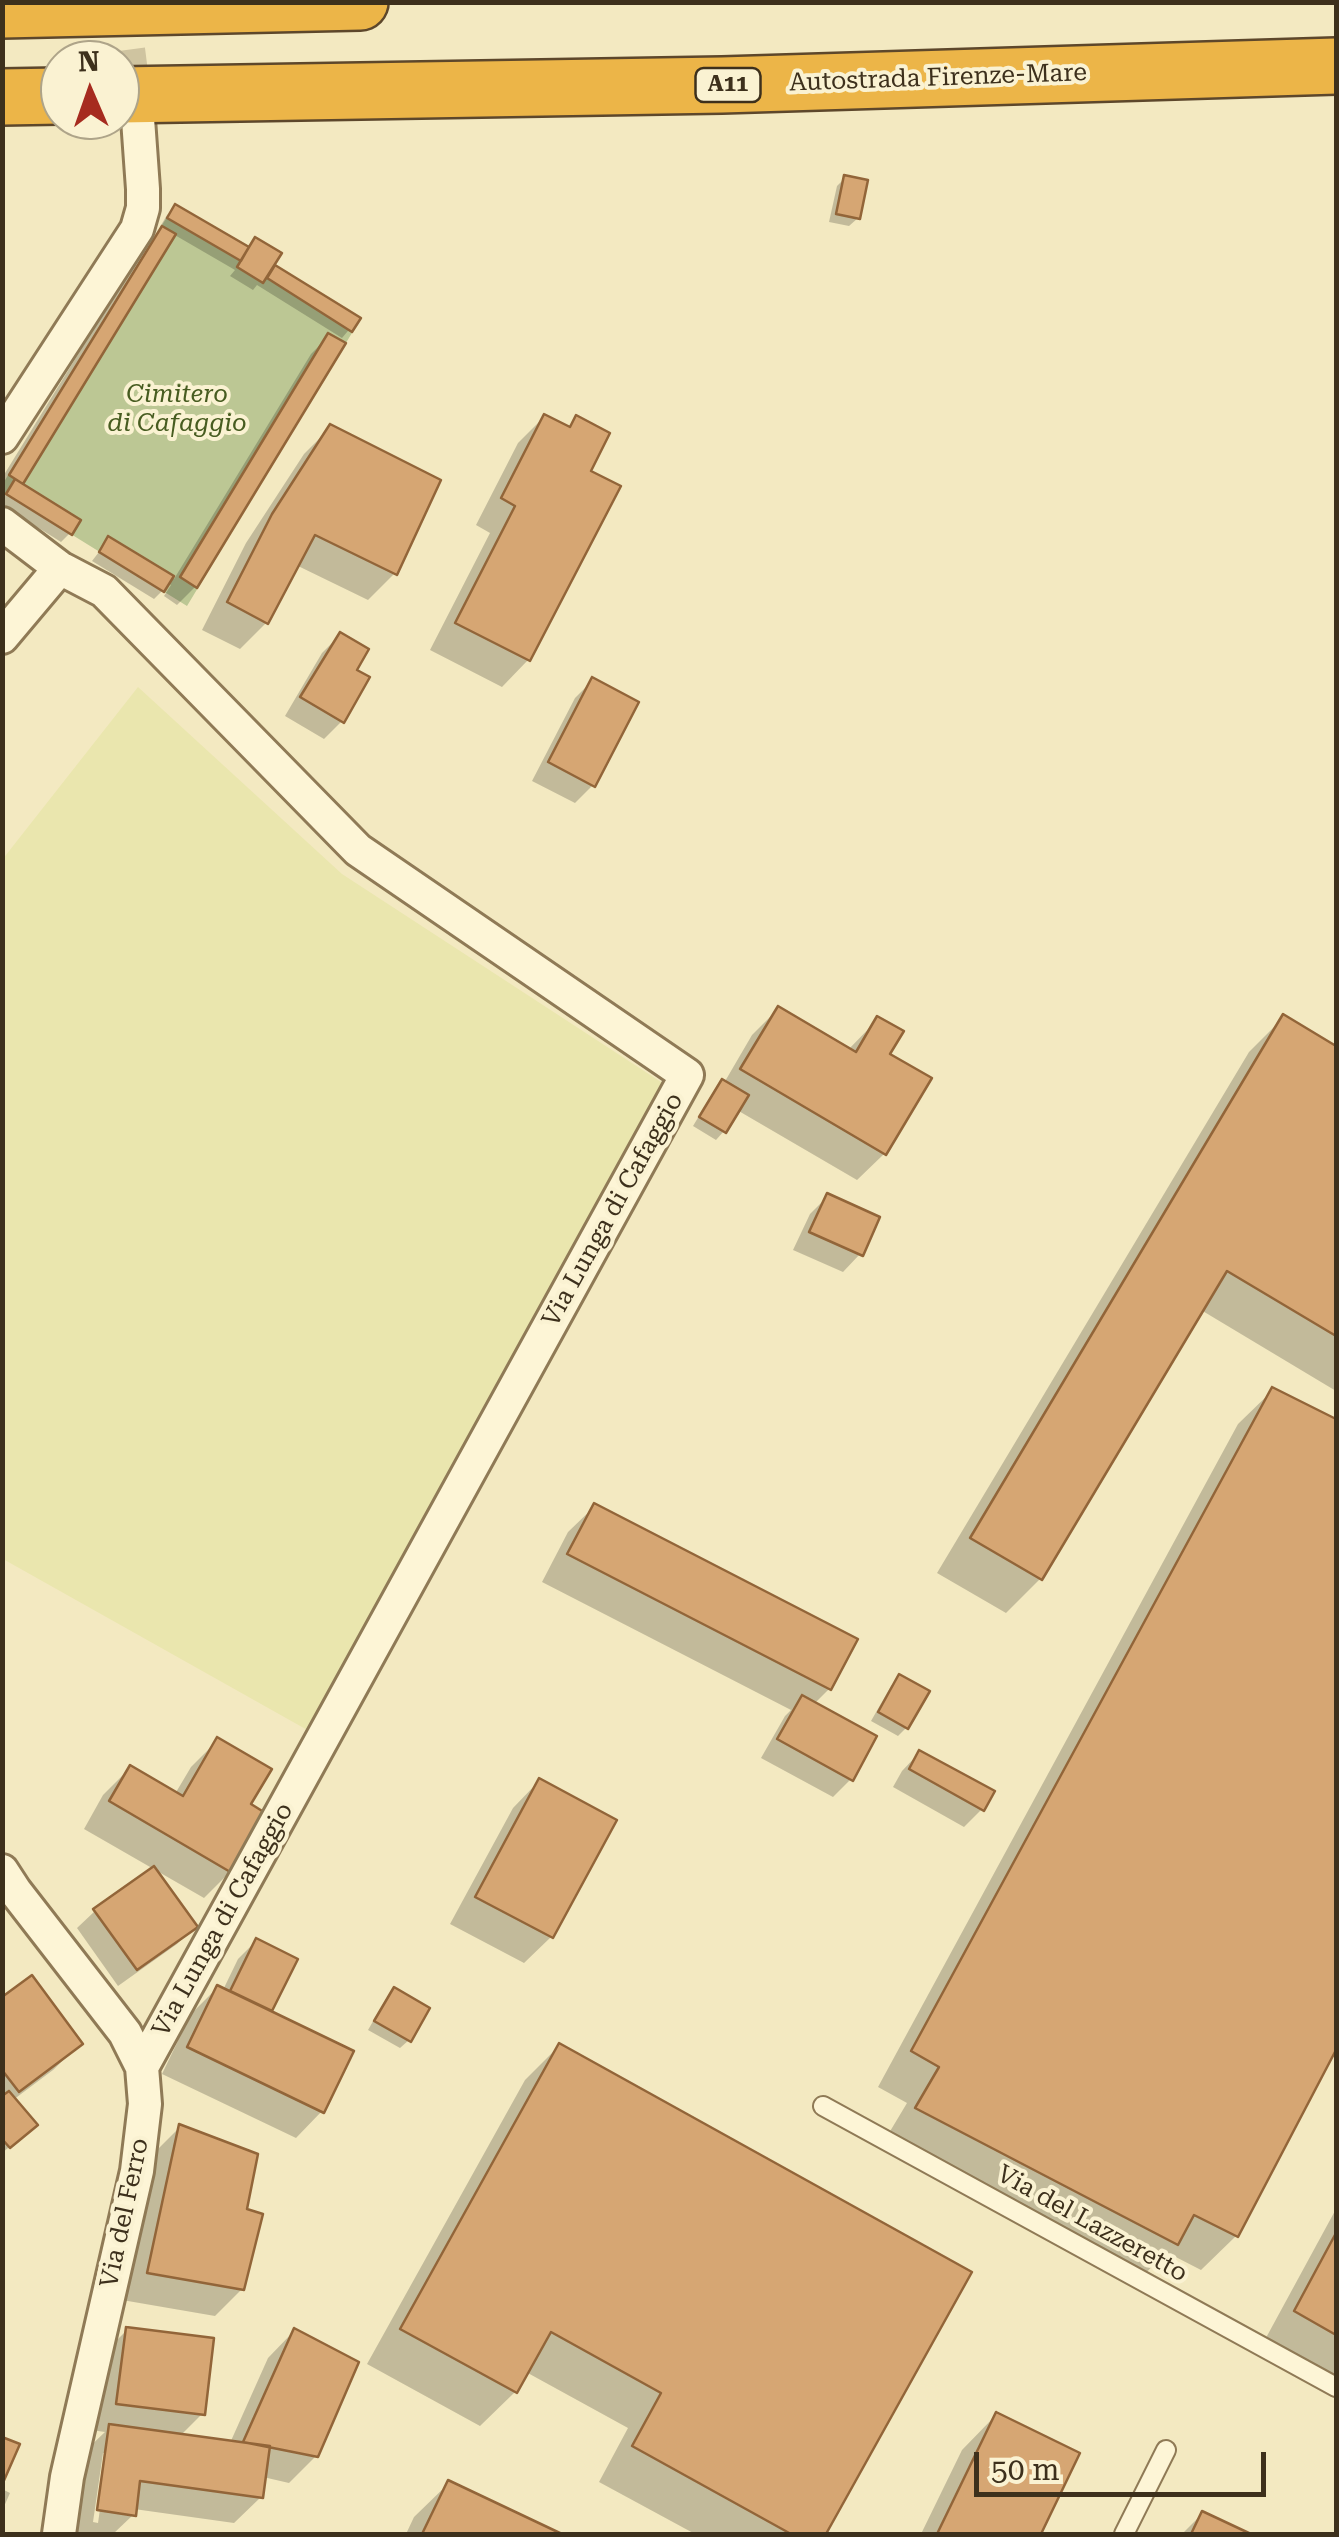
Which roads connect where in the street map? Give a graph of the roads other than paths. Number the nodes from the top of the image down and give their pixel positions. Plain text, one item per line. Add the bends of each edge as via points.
1 (360, 2) edge
2 (2, 10) edge
3 (1336, 66) edge
4 (40, 96) edge
5 (2, 97) edge
6 (140, 107) edge
7 (135, 140) tunnel mouth
8 (2, 437) edge
9 (2, 524) edge
10 (60, 568) junction
11 (2, 637) edge
12 (2, 1872) edge
13 (142, 2067) junction
14 (823, 2106) dead end
15 (1336, 2387) edge
16 (1166, 2450) dead end
17 (59, 2534) edge
18 (1124, 2534) edge

1 - 2 highway
3 - 6 highway, Autostrada Firenze-Mare / A11
4 - 5 highway
7 - 8 street via 143,189 137,229
9 - 10 street, Via Lunga di Cafaggio
10 - 11 street
10 - 13 street, Via Lunga di Cafaggio via 104,591 358,850 687,1075
12 - 13 street, Via del Ferro via 125,2033
13 - 17 street, Via del Ferro via 137,2172
14 - 15 lane, Via del Lazzeretto
16 - 18 lane

